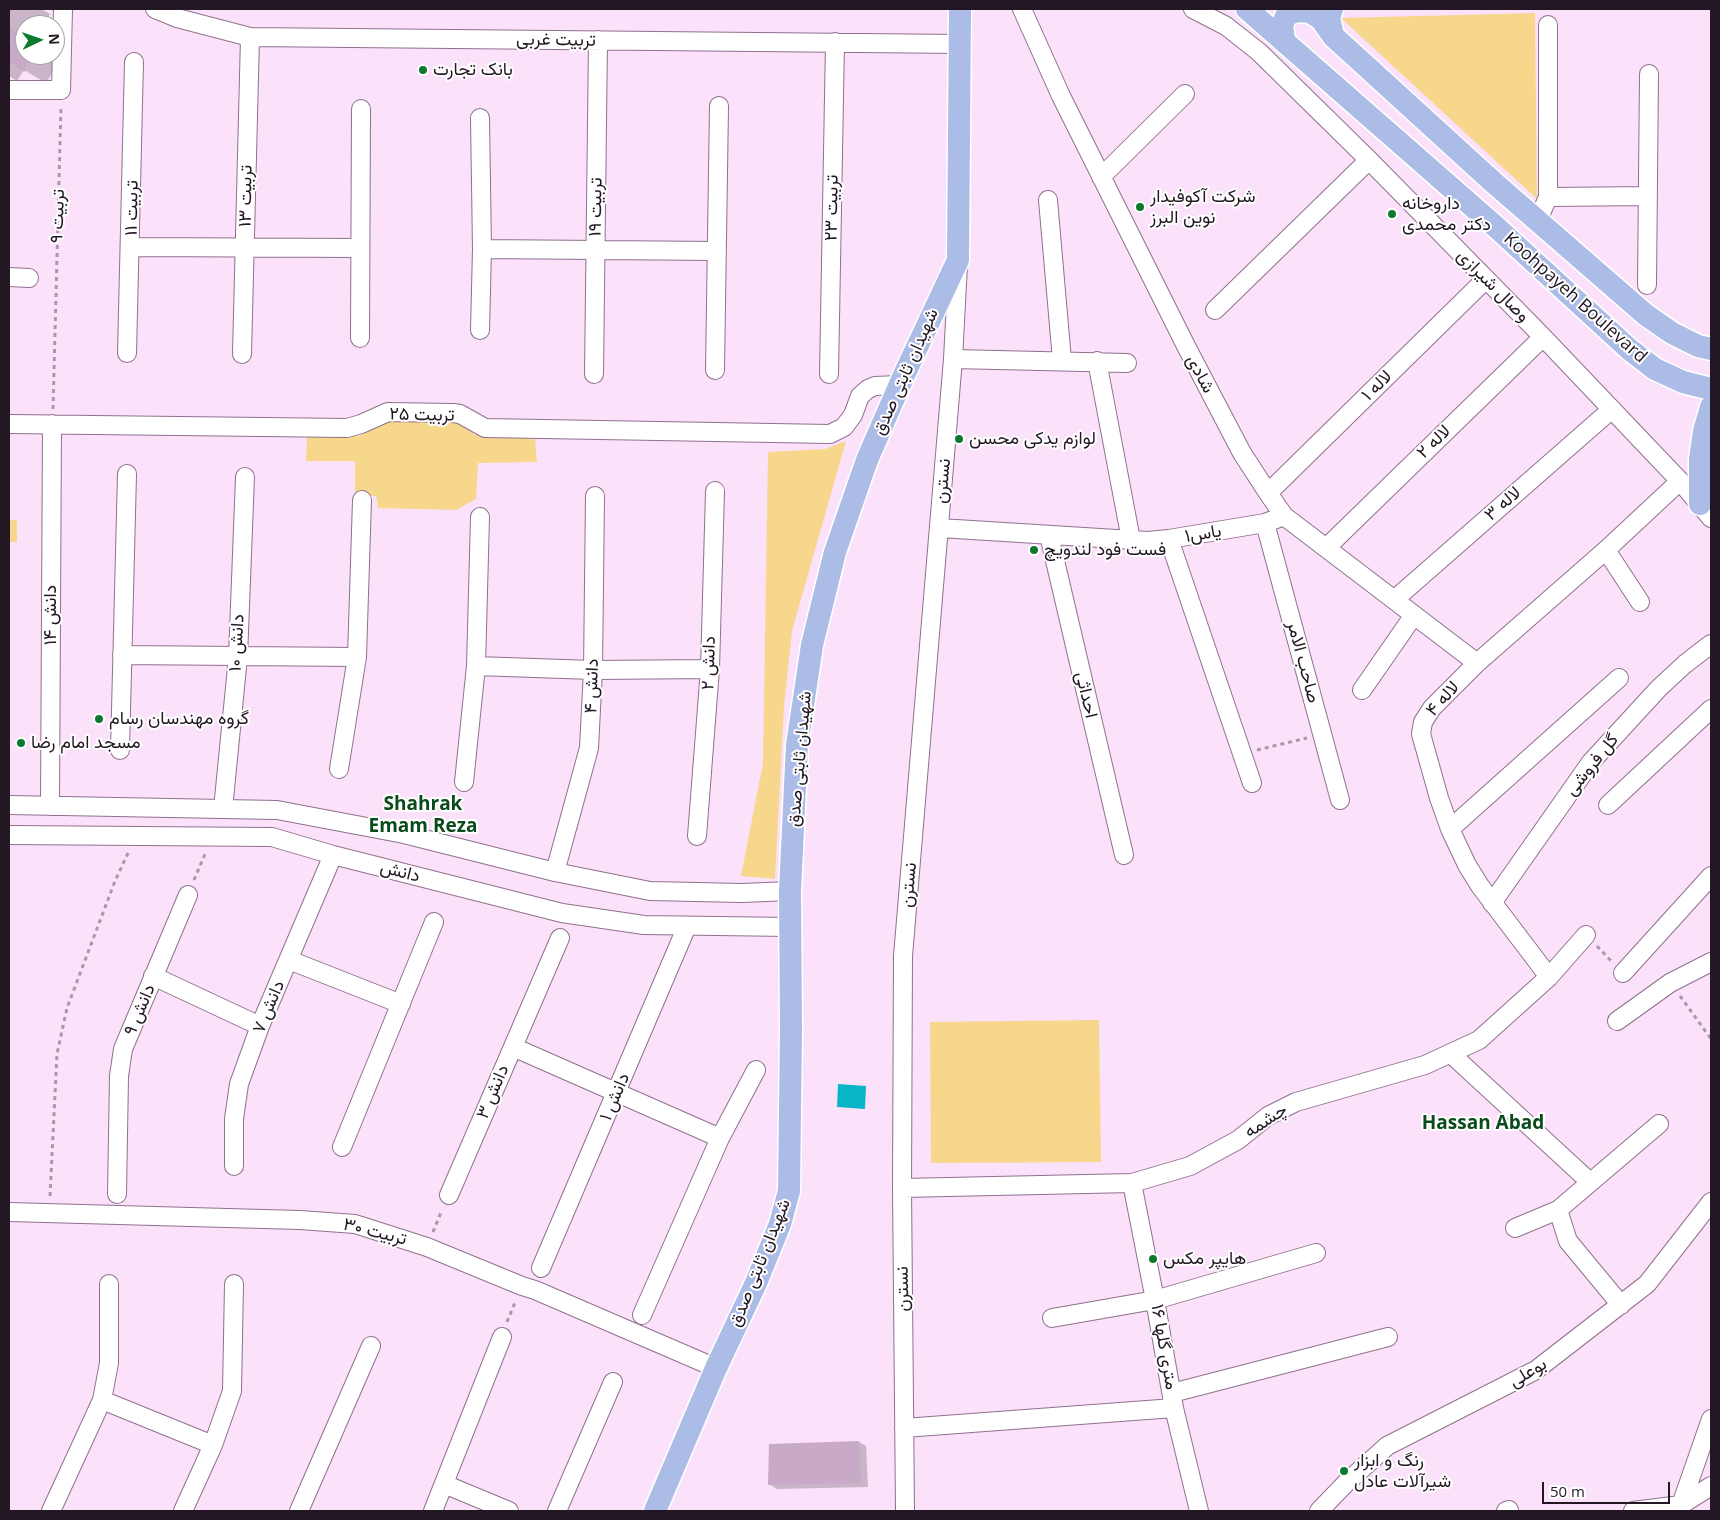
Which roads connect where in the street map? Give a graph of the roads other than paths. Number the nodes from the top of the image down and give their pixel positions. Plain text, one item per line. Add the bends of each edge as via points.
1 (63, 9) edge
2 (155, 9) edge
3 (960, 9) edge
4 (1022, 9) edge
5 (1193, 9) edge
6 (1248, 9) edge
7 (1332, 9) edge
8 (1548, 25) dead end
9 (1332, 36) junction
10 (250, 37) junction
11 (1284, 39) junction
12 (598, 40) junction
13 (835, 42) junction
14 (960, 44) junction
15 (134, 62) dead end
16 (1649, 74) dead end
17 (9, 90) edge
18 (1184, 94) dead end
19 (720, 106) dead end
20 (361, 109) dead end
21 (480, 118) dead end
22 (1369, 160) junction
23 (1101, 178) junction
24 (1493, 182) junction
25 (1648, 196) junction
26 (1548, 197) junction
27 (1048, 200) dead end
28 (1514, 200) junction
29 (1471, 206) junction
30 (1538, 220) junction
31 (1496, 226) junction
32 (131, 247) junction
33 (244, 248) junction
34 (360, 248) junction
35 (482, 249) junction
36 (596, 250) junction
37 (717, 252) junction
38 (958, 260) junction
39 (9, 277) edge
40 (28, 278) dead end
41 (1486, 279) junction
42 (1647, 284) dead end
43 (1215, 310) dead end
44 (480, 330) dead end
45 (1543, 337) junction
46 (360, 338) dead end
47 (1711, 349) edge
48 (127, 353) dead end
49 (242, 354) dead end
50 (953, 359) junction
51 (1062, 360) junction
52 (1097, 362) junction
53 (1127, 363) dead end
54 (715, 370) dead end
55 (594, 374) dead end
56 (829, 374) dead end
57 (899, 385) junction
58 (1711, 390) edge
59 (1711, 407) edge
60 (1612, 409) junction
61 (9, 424) edge
62 (52, 424) junction
63 (127, 474) dead end
64 (245, 477) dead end
65 (1680, 481) junction
66 (715, 491) dead end
67 (1268, 494) junction
68 (595, 496) dead end
69 (362, 500) dead end
70 (1706, 511) edge
71 (1284, 516) junction
72 (480, 517) dead end
73 (1265, 524) junction
74 (940, 528) junction
75 (1049, 535) junction
76 (1169, 539) junction
77 (1131, 540) junction
78 (1326, 548) junction
79 (1606, 550) junction
80 (1394, 600) junction
81 (1640, 602) dead end
82 (1414, 615) junction
83 (1711, 644) edge
84 (122, 655) junction
85 (238, 657) junction
86 (356, 657) junction
87 (1477, 663) junction
88 (476, 666) junction
89 (710, 669) junction
90 (593, 670) junction
91 (1619, 678) dead end
92 (1362, 690) dead end
93 (1711, 709) edge
94 (120, 750) dead end
95 (339, 770) dead end
96 (464, 782) dead end
97 (1252, 783) dead end
98 (1340, 800) dead end
99 (9, 805) edge
100 (1608, 805) dead end
101 (50, 806) junction
102 (222, 809) junction
103 (276, 810) junction
104 (1450, 829) junction
105 (9, 835) edge
106 (697, 836) dead end
107 (272, 837) junction
108 (333, 855) junction
109 (1124, 855) dead end
110 (556, 872) junction
111 (1711, 876) edge
112 (790, 890) junction
113 (188, 895) road end
114 (1492, 903) junction
115 (434, 922) dead end
116 (688, 926) junction
117 (790, 927) junction
118 (1586, 935) road end
119 (560, 938) dead end
120 (289, 960) junction
121 (1711, 962) edge
122 (1623, 973) road end
123 (154, 976) junction
124 (1549, 977) junction
125 (401, 1004) junction
126 (1617, 1021) dead end
127 (260, 1026) junction
128 (513, 1046) junction
129 (1450, 1053) junction
130 (756, 1070) dead end
131 (616, 1092) junction
132 (1659, 1124) dead end
133 (720, 1138) junction
134 (342, 1147) dead end
135 (234, 1166) dead end
136 (1590, 1182) junction
137 (1132, 1183) junction
138 (902, 1188) junction
139 (117, 1194) dead end
140 (449, 1195) road end
141 (1711, 1202) edge
142 (1558, 1210) junction
143 (9, 1212) edge
144 (1515, 1228) dead end
145 (1316, 1254) dead end
146 (541, 1268) dead end
147 (109, 1284) dead end
148 (234, 1284) dead end
149 (1155, 1300) junction
150 (1620, 1305) junction
151 (642, 1315) dead end
152 (1052, 1318) dead end
153 (502, 1337) road end
154 (1388, 1337) dead end
155 (371, 1346) dead end
156 (716, 1368) junction
157 (613, 1382) dead end
158 (102, 1400) junction
159 (1173, 1400) junction
160 (1711, 1419) edge
161 (904, 1428) junction
162 (213, 1445) junction
163 (444, 1484) junction
164 (1711, 1486) edge
165 (1681, 1504) junction
166 (51, 1511) edge
167 (183, 1511) edge
168 (300, 1511) edge
169 (433, 1511) edge
170 (510, 1511) edge
171 (557, 1511) edge
172 (655, 1511) edge
173 (905, 1511) edge
174 (1199, 1511) edge
175 (1318, 1511) edge
176 (1633, 1511) edge

1 - 17 street via 61,90
2 - 10 street, تربیت غربی via 176,18
3 - 14 main road, شهیدان ثابتی صدق
4 - 23 street, شادی
5 - 22 street, وصال شیرازی via 1226,26 1259,52
6 - 11 main road, Koohpayeh Boulevard
7 - 9 main road via 1329,18
8 - 26 street
9 - 11 main road, Koohpayeh Boulevard via 1322,19 1310,12 1299,11 1286,14 1282,25
9 - 24 main road, Koohpayeh Boulevard
10 - 12 street, تربیت غربی
10 - 33 street, تربیت ۱۳
11 - 29 main road, Koohpayeh Boulevard
12 - 13 street, تربیت غربی
12 - 36 street, تربیت ۱۹
13 - 14 street, تربیت غربی
13 - 56 street, تربیت ۲۳
14 - 38 main road, شهیدان ثابتی صدق
15 - 32 street, تربیت ۱۱
16 - 25 street
18 - 23 street
19 - 37 street
20 - 34 street
21 - 35 street
22 - 41 street, وصال شیرازی
22 - 43 street
23 - 67 street, شادی via 1216,404
24 - 28 main road, Koohpayeh Boulevard
24 - 29 main road via 1491,198 1483,204
25 - 26 street
25 - 42 street
26 - 30 street
27 - 51 street
28 - 30 main road, Koohpayeh Boulevard
28 - 31 main road via 1499,206
29 - 31 main road, Koohpayeh Boulevard
30 - 47 main road, Koohpayeh Boulevard via 1646,315 1672,333
31 - 58 main road, Koohpayeh Boulevard via 1655,369
32 - 33 street
32 - 48 street, تربیت ۱۱
33 - 34 street
33 - 49 street, تربیت ۱۳
34 - 46 street
35 - 36 street
35 - 44 street
36 - 37 street
36 - 55 street, تربیت ۱۹
37 - 54 street
38 - 50 street, نسترن
38 - 57 main road, شهیدان ثابتی صدق
39 - 40 street
41 - 45 street, وصال شیرازی
41 - 67 street, لاله ۱
45 - 60 street, وصال شیرازی
45 - 78 street, لاله ۲
50 - 51 street
50 - 74 street, نسترن
51 - 52 street
52 - 53 street
52 - 77 street
57 - 62 street, تربیت ۲۵ via 868,389 860,396 844,427 830,434 485,428 453,412 388,412 347,428
57 - 112 main road, شهیدان ثابتی صدق via 867,460 835,552 812,645 797,745
59 - 70 main road via 1700,459
60 - 65 street, وصال شیرازی
60 - 80 street, لاله ۳
61 - 62 street, تربیت ۲۵
62 - 101 street, دانش ۱۴
63 - 84 street
64 - 85 street, دانش ۱۰
65 - 70 street, وصال شیرازی
65 - 79 street, لاله ۴
66 - 89 street, دانش ۲
67 - 71 street, شادی
68 - 90 street, دانش ۴
69 - 86 street
71 - 73 street, یاس۱
71 - 78 street, شادی
72 - 88 street
73 - 76 street, یاس۱
73 - 98 street, صاحب الامر
74 - 75 street, یاس۱
74 - 138 street, نسترن via 903,956
75 - 77 street, یاس۱
75 - 109 street, احداثی
76 - 77 street, یاس۱
76 - 97 street
78 - 80 street, شادی
79 - 81 street
79 - 87 street, لاله ۴
80 - 82 street, شادی
82 - 87 street, شادی
82 - 92 street
83 - 114 street, گل فروشی via 1659,688 1591,762
84 - 85 street
84 - 94 street
85 - 86 street
85 - 102 street, دانش ۱۰
86 - 95 street
87 - 104 street, لاله ۴ via 1432,708 1423,722 1421,734
88 - 90 street
88 - 96 street
89 - 90 street
89 - 106 street, دانش ۲
90 - 110 street, دانش ۴ via 589,748
91 - 104 street
93 - 100 street
99 - 101 street, دانش
101 - 102 street, دانش
102 - 103 street, دانش
103 - 107 street
103 - 110 street, دانش via 404,834
104 - 114 street, لاله ۴ via 1467,866
105 - 107 street, دانش
107 - 108 street, دانش
108 - 116 street, دانش via 562,913 644,925
108 - 120 street, دانش ۷
110 - 112 street, دانش via 650,891 742,893
111 - 122 street
112 - 117 main road, شهیدان ثابتی صدق
113 - 123 street, دانش ۹
114 - 124 street, لاله ۴
115 - 125 street
116 - 117 street, دانش
116 - 131 street, دانش ۱
117 - 156 main road, شهیدان ثابتی صدق via 789,1191 763,1266
118 - 124 street, چشمه
119 - 128 street, دانش ۳
120 - 125 street
120 - 127 street, دانش ۷
121 - 126 street via 1670,983
123 - 127 street
123 - 139 street, دانش ۹ via 123,1049
124 - 129 street, چشمه via 1479,1040
125 - 134 street
127 - 135 street, دانش ۷ via 239,1084 234,1118
128 - 131 street
128 - 140 street, دانش ۳
129 - 136 street
129 - 137 street, چشمه via 1425,1065 1296,1102 1268,1116 1238,1140 1190,1166
130 - 133 street
131 - 133 street
131 - 146 street, دانش ۱
132 - 136 street
133 - 151 street
136 - 142 street
137 - 138 street, چشمه
137 - 149 street, ۱۶ متری گلها
138 - 161 street, نسترن
141 - 150 street, بوعلی via 1647,1284
142 - 144 street
142 - 150 street via 1568,1241
143 - 156 street, تربیت ۳۰ via 355,1224 428,1247
145 - 149 street
147 - 158 street via 109,1363
148 - 162 street via 232,1391
149 - 152 street
149 - 159 street, ۱۶ متری گلها
150 - 175 street, بوعلی via 1536,1370 1387,1446
153 - 163 street
154 - 159 street
155 - 168 street
156 - 172 main road, شهیدان ثابتی صدق
157 - 171 street
158 - 162 street
158 - 166 street
159 - 161 street
159 - 174 street, ۱۶ متری گلها
160 - 165 street
161 - 173 street, نسترن
162 - 167 street
163 - 169 street
163 - 170 street
164 - 165 street
165 - 176 street

